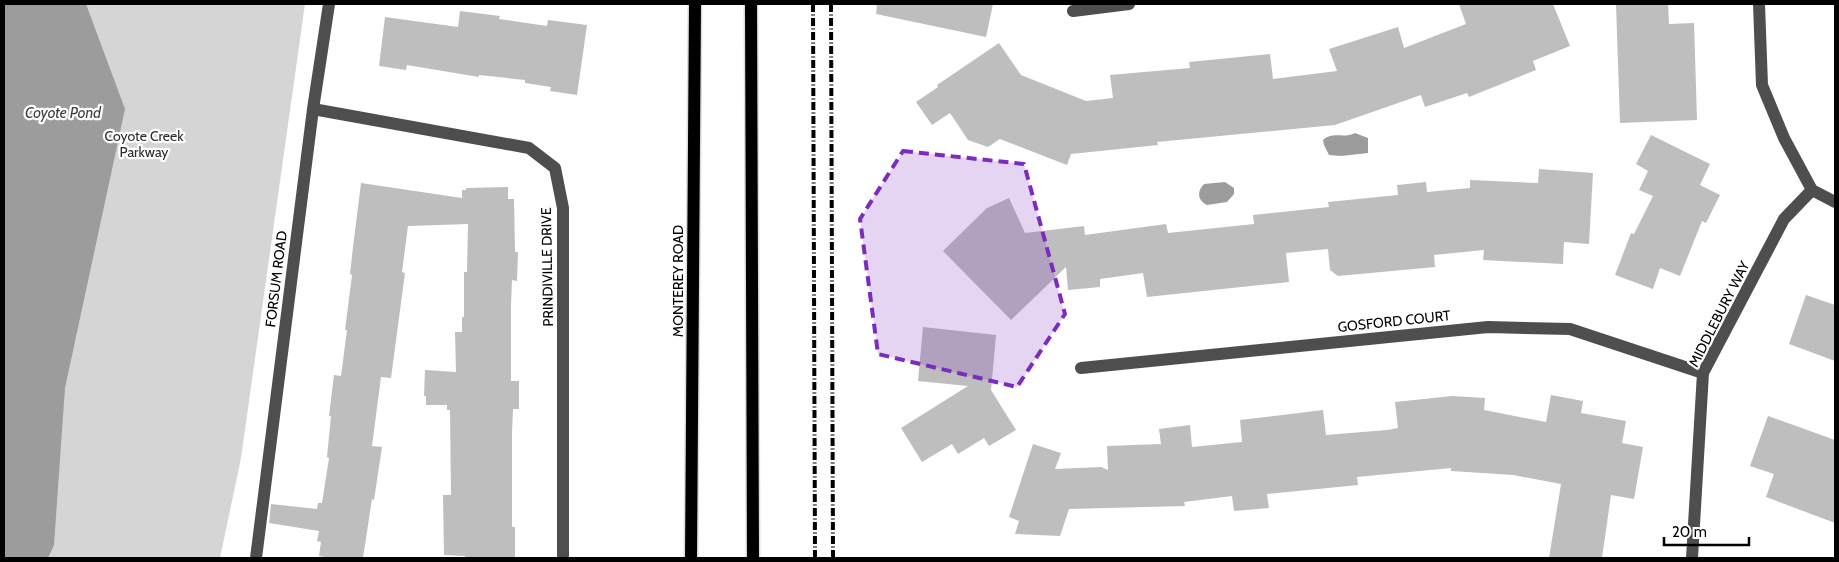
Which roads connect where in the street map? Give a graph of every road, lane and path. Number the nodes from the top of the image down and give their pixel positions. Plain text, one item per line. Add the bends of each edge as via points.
1 (329, 4) edge
2 (695, 4) edge
3 (751, 4) edge
4 (1129, 4) edge
5 (1759, 4) edge
6 (1073, 11) dead end
7 (313, 110) junction
8 (1812, 190) junction
9 (1835, 202) edge
10 (1081, 368) dead end
11 (1704, 373) junction
12 (256, 558) edge
13 (563, 558) edge
14 (691, 558) edge
15 (753, 558) edge
16 (1692, 558) edge

1 - 7 street, FORSUM ROAD
2 - 14 main road, MONTEREY ROAD
3 - 15 main road
4 - 6 street
5 - 8 street via 1762,84 1784,138
7 - 12 street, FORSUM ROAD
7 - 13 street, PRINDIVILLE DRIVE via 529,148 555,168 563,208
8 - 9 street
8 - 11 street, MIDDLEBURY WAY via 1784,219
10 - 11 street, GOSFORD COURT via 1488,327 1570,329
11 - 16 street, MIDDLEBURY WAY

